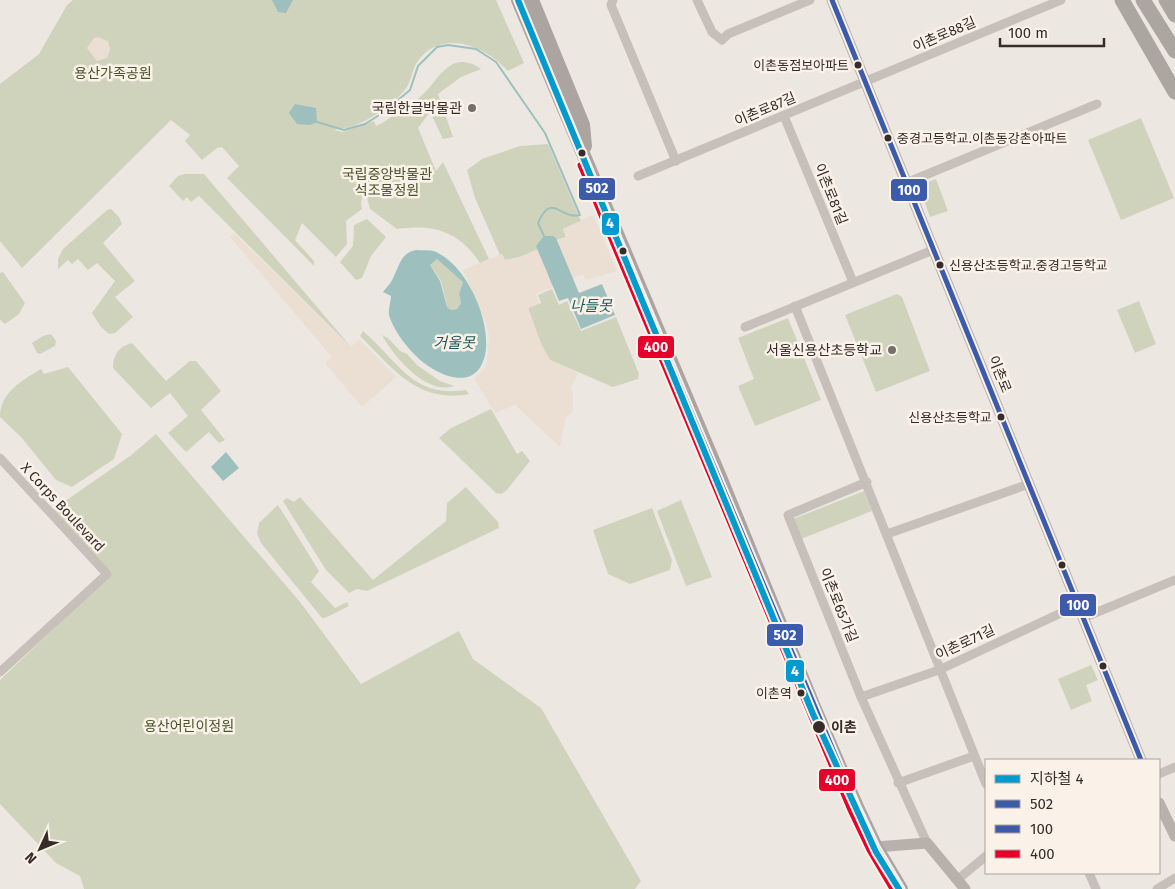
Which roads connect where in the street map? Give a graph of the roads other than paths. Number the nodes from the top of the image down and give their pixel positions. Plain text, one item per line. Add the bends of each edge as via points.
1 (518, 0) edge
2 (532, 0) edge
3 (613, 0) edge
4 (697, 0) edge
5 (810, 0) edge
6 (832, 0) edge
7 (1061, 0) edge
8 (1122, 0) edge
9 (1143, 0) edge
10 (1166, 0) edge
11 (1175, 15) edge
12 (1175, 51) edge
13 (865, 82) junction
14 (1175, 92) edge
15 (1097, 104) dead end
16 (784, 116) junction
17 (676, 161) junction
18 (587, 162) junction
19 (638, 176) dead end
20 (906, 183) junction
21 (933, 250) junction
22 (853, 282) junction
23 (796, 306) junction
24 (745, 327) dead end
25 (0, 458) edge
26 (867, 482) junction
27 (1029, 484) junction
28 (887, 534) junction
29 (1175, 580) edge
30 (1078, 605) junction
31 (1083, 618) junction
32 (939, 670) junction
33 (0, 672) edge
34 (861, 697) junction
35 (974, 756) junction
36 (1140, 759) edge
37 (1175, 767) edge
38 (1160, 774) edge
39 (985, 782) edge
40 (898, 784) junction
41 (1160, 805) edge
42 (1175, 836) edge
43 (927, 842) junction
44 (876, 847) junction
45 (985, 857) edge
46 (1089, 874) edge
47 (1175, 878) edge
48 (961, 885) edge
49 (901, 889) edge
50 (1096, 889) edge
51 (1157, 889) edge

1 - 18 main road
2 - 18 main road via 583,125
3 - 17 street via 611,5
4 - 5 street via 712,32 722,40 728,34
6 - 13 street, 이촌로
7 - 13 street, 이촌로88길
8 - 14 highway
9 - 12 highway
10 - 11 highway
13 - 16 street, 이촌로87길
13 - 20 street, 이촌로
15 - 20 street
16 - 17 street, 이촌로87길
16 - 22 street, 이촌로81길
17 - 19 street, 이촌로87길
18 - 44 main road via 810,698
20 - 21 street, 이촌로
21 - 22 street
21 - 27 street, 이촌로
22 - 23 street
23 - 24 street
23 - 26 street
25 - 33 street, X Corps Boulevard via 107,574
26 - 28 street
26 - 34 street, 이촌로65가길 via 788,515
27 - 28 street
27 - 30 street, 이촌로
28 - 32 street
29 - 31 street
30 - 31 street, 이촌로
30 - 32 street, 이촌로71길
31 - 36 street, 이촌로
32 - 34 street, 이촌로71길
32 - 35 street
34 - 40 street, 이촌로65가길
35 - 39 street
35 - 40 street
37 - 38 street
40 - 43 street, 이촌로65가길
41 - 42 street
43 - 44 street
43 - 48 street
44 - 49 main road
45 - 48 street
46 - 50 street
47 - 51 street

